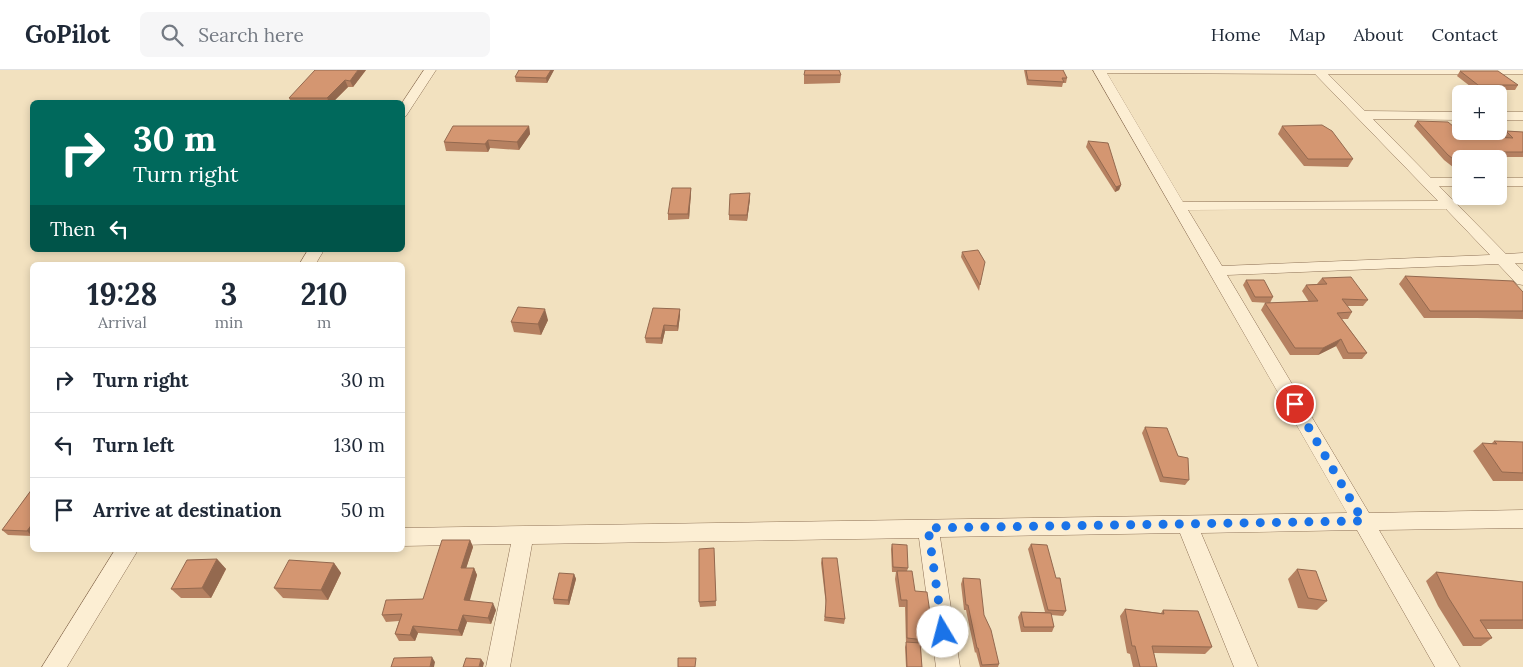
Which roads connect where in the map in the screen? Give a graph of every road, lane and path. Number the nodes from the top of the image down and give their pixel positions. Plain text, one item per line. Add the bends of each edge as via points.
1 (430, 70) edge
2 (1318, 70) edge
3 (1523, 71) edge
4 (405, 108) edge
5 (1362, 115) junction
6 (1452, 116) edge
7 (1507, 116) edge
8 (1523, 116) edge
9 (1426, 182) junction
10 (1452, 182) edge
11 (1507, 182) edge
12 (1523, 182) edge
13 (1450, 205) junction
14 (1178, 206) junction
15 (1502, 258) junction
16 (1523, 258) edge
17 (1217, 271) junction
18 (1523, 280) edge
19 (1523, 519) edge
20 (1363, 521) junction
21 (1187, 524) junction
22 (928, 528) junction
23 (523, 535) junction
24 (405, 538) edge
25 (126, 552) edge
26 (54, 667) edge
27 (498, 667) edge
28 (948, 667) edge
29 (1246, 667) edge
30 (1448, 667) edge

1 - 4 street
2 - 3 street
2 - 5 street
2 - 14 street via 1099,70
5 - 6 street
5 - 9 street
7 - 8 street
9 - 10 street
9 - 13 street
11 - 12 street
13 - 14 street
13 - 15 street
14 - 17 street
15 - 16 street
15 - 17 street
15 - 18 street
17 - 20 street
19 - 20 street
20 - 21 street
20 - 30 street
21 - 22 street
21 - 29 street
22 - 23 street
22 - 28 street
23 - 24 street
23 - 27 street
25 - 26 street

